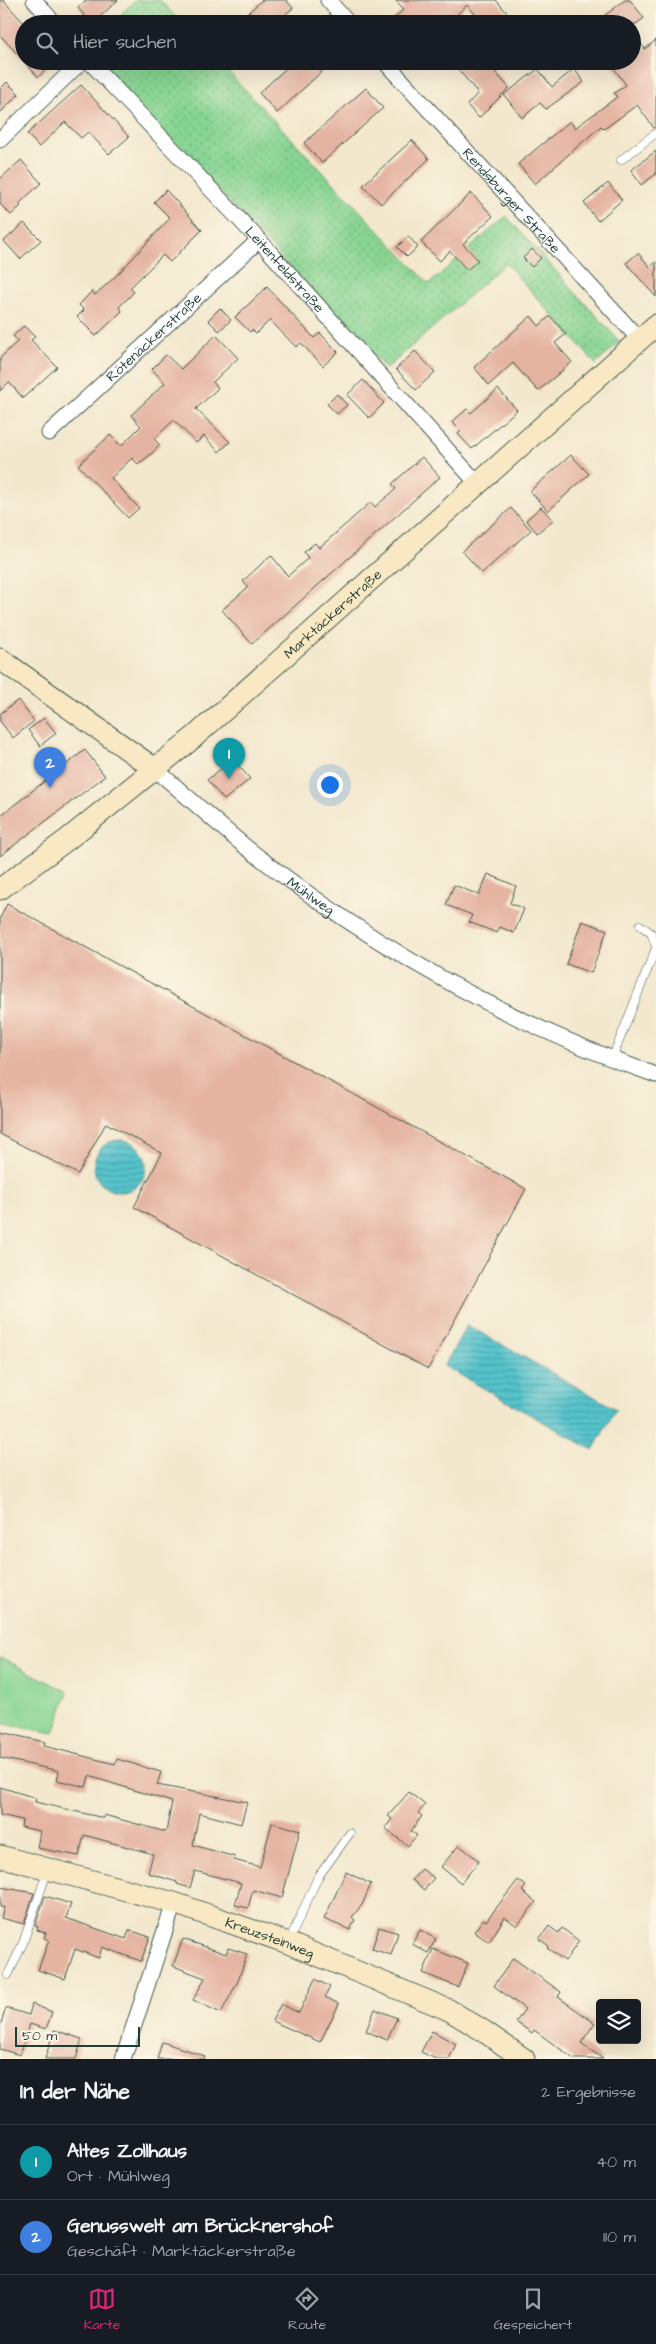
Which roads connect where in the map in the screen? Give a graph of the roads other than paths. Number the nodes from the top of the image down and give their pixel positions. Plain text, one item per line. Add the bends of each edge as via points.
1 (34, 0) edge
2 (328, 0) edge
3 (47, 15) edge
4 (342, 15) edge
5 (73, 70) edge
6 (98, 70) edge
7 (392, 70) edge
8 (656, 133) edge
9 (0, 140) edge
10 (621, 160) dead end
11 (259, 240) junction
12 (656, 325) edge
13 (639, 340) junction
14 (49, 433) dead end
15 (477, 482) junction
16 (0, 659) edge
17 (155, 769) junction
18 (0, 889) edge
19 (640, 925) dead end
20 (656, 947) edge
21 (612, 1059) junction
22 (656, 1075) edge
23 (350, 1833) dead end
24 (0, 1856) edge
25 (48, 1868) junction
26 (174, 1903) junction
27 (288, 1943) junction
28 (8, 1975) dead end
29 (123, 2059) edge
30 (524, 2059) edge

1 - 3 street
2 - 4 street
5 - 9 street
6 - 11 street, Leitenfeldstraße
7 - 13 street, Rendsburger Straße
8 - 10 lane
11 - 14 street, Rötenäckerstraße
11 - 15 street, Leitenfeldstraße
12 - 13 street, Marktäckerstraße
13 - 15 street, Marktäckerstraße
15 - 17 street, Marktäckerstraße via 230,706
16 - 17 street, Mühlweg
17 - 18 street, Marktäckerstraße
17 - 21 street, Mühlweg via 247,848 428,973 501,1012
19 - 20 lane via 651,933
20 - 21 lane
21 - 22 street, Mühlweg
23 - 27 lane via 318,1877
24 - 25 street, Kreuzsteinweg
25 - 26 street, Kreuzsteinweg
25 - 28 lane via 23,1943
26 - 27 street, Kreuzsteinweg
26 - 29 street
27 - 30 street, Kreuzsteinweg via 449,2010

